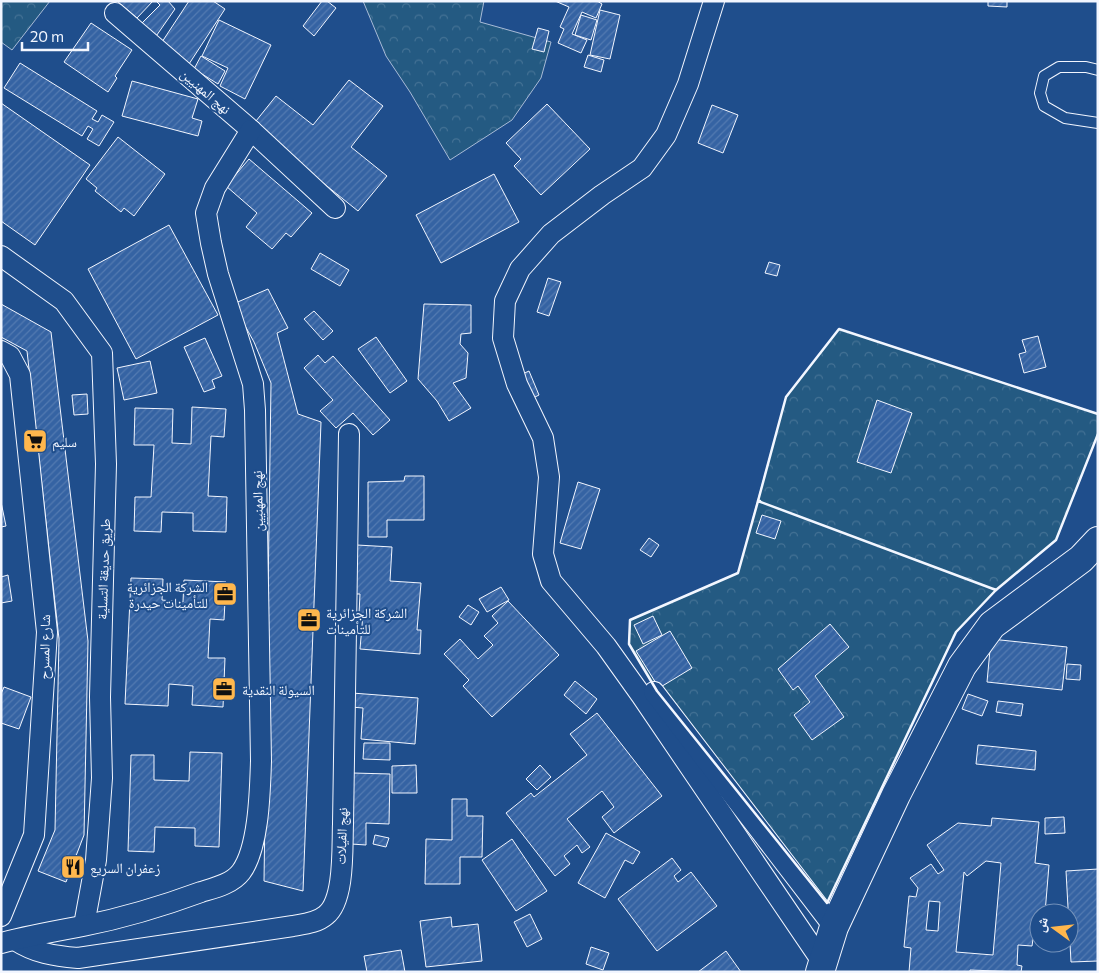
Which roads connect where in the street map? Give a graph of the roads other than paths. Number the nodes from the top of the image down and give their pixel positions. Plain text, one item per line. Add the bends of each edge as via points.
1 (714, 1) edge
2 (115, 14) dead end
3 (1098, 70) edge
4 (1098, 123) edge
5 (251, 130) junction
6 (335, 208) dead end
7 (1, 256) edge
8 (1, 351) edge
9 (349, 434) dead end
10 (1098, 541) edge
11 (606, 646) junction
12 (1, 916) edge
13 (84, 926) junction
14 (834, 927) junction
15 (8, 941) edge
16 (821, 967) edge

1 - 11 street via 688,84 666,135 642,168 551,234 520,269 505,301 503,338 517,384 543,438 549,477 543,554 550,581
2 - 5 street, نهج المهنيين
3 - 4 lane via 1059,67 1044,76 1040,93 1044,106 1065,118
5 - 6 street, نهج المهنيين
5 - 13 street, نهج المهنيين via 215,188 206,213 218,274 253,384 261,775 256,829 242,871 229,882 143,911
7 - 13 street, طريق حديقة التسلية via 64,301 102,354 106,464 100,697 102,778 96,860
8 - 12 street, شارع المسرح via 10,356 20,375 47,632 34,835
9 - 15 street, نهج الفيلات via 340,880 332,909 315,921 293,926 78,958 34,951
10 - 14 street via 1081,559 992,625 962,666
11 - 14 street via 655,693
11 - 16 street
13 - 15 street
14 - 16 street

